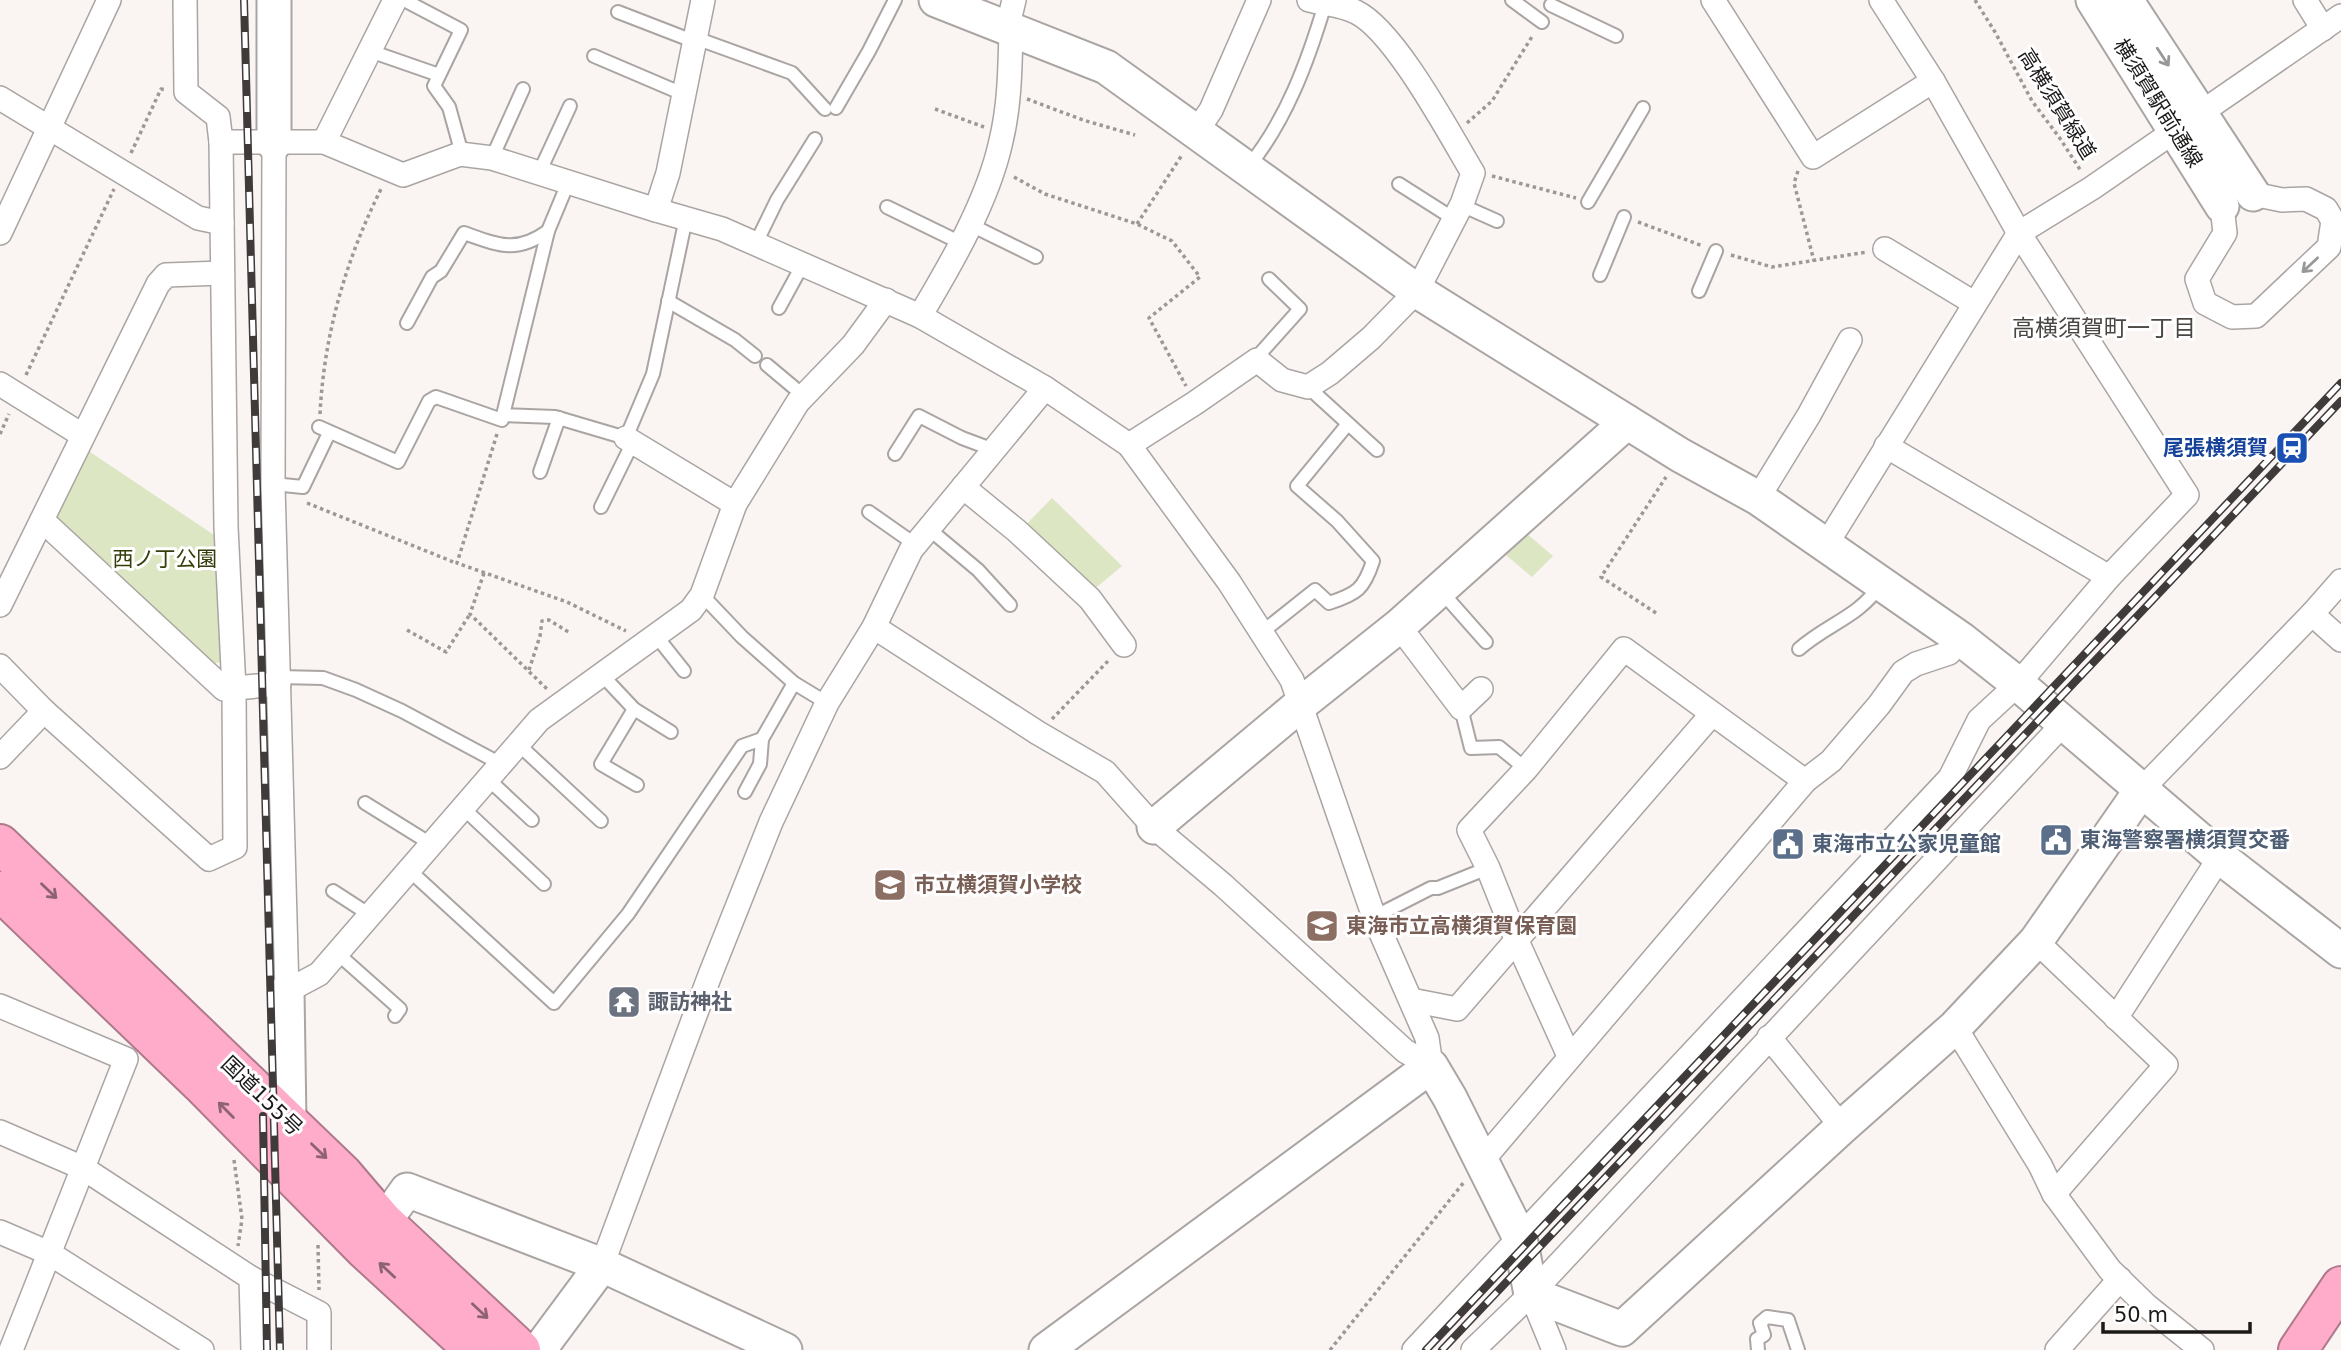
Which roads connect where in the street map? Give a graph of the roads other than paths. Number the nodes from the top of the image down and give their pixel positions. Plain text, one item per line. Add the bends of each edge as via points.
1 (109, 0) edge
2 (185, 0) edge
3 (274, 0) edge
4 (395, 0) edge
5 (404, 0) edge
6 (703, 0) edge
7 (895, 0) edge
8 (936, 0) edge
9 (1259, 0) edge
10 (1512, 0) edge
11 (1713, 0) edge
12 (1881, 0) edge
13 (2093, 0) edge
14 (2126, 0) edge
15 (2305, 0) edge
16 (1317, 2) edge
17 (1551, 5) dead end
18 (618, 12) dead end
19 (1013, 14) edge
20 (1542, 22) road end
21 (2332, 22) edge
22 (1616, 36) dead end
23 (694, 41) junction
24 (370, 51) junction
25 (594, 56) dead end
26 (439, 75) junction
27 (1933, 81) junction
28 (523, 89) dead end
29 (683, 94) junction
30 (0, 98) edge
31 (570, 106) dead end
32 (1643, 108) dead end
33 (2187, 122) junction
34 (49, 128) junction
35 (1196, 132) junction
36 (815, 139) dead end
37 (221, 142) junction
38 (324, 142) junction
39 (274, 144) junction
40 (462, 154) junction
41 (492, 158) junction
42 (1247, 169) junction
43 (539, 173) junction
44 (568, 183) junction
45 (1398, 184) dead end
46 (2253, 194) joint
47 (1588, 202) road end
48 (2222, 206) joint
49 (887, 207) dead end
50 (656, 211) junction
51 (1457, 212) junction
52 (1624, 217) road end
53 (685, 218) junction
54 (2337, 219) edge
55 (1497, 221) dead end
56 (222, 223) junction
57 (548, 231) junction
58 (0, 233) edge
59 (2019, 233) junction
60 (966, 234) junction
61 (756, 243) junction
62 (1885, 249) road end
63 (1716, 251) road end
64 (1036, 257) dead end
65 (803, 264) junction
66 (222, 273) junction
67 (1600, 275) dead end
68 (1269, 278) dead end
69 (1417, 291) junction
70 (1699, 291) dead end
71 (886, 300) junction
72 (668, 301) junction
73 (1974, 303) junction
74 (779, 308) dead end
75 (920, 316) junction
76 (407, 323) dead end
77 (1850, 340) dead end
78 (755, 356) dead end
79 (1257, 360) junction
80 (767, 365) dead end
81 (1308, 387) junction
82 (1045, 388) junction
83 (8, 390) edge
84 (804, 396) junction
85 (559, 418) junction
86 (502, 420) road end
87 (1627, 422) junction
88 (1347, 425) junction
89 (82, 436) junction
90 (630, 440) junction
91 (1129, 445) junction
92 (1886, 446) junction
93 (993, 450) junction
94 (1377, 450) dead end
95 (895, 454) dead end
96 (540, 472) dead end
97 (273, 487) junction
98 (963, 487) junction
99 (1758, 498) junction
100 (735, 503) junction
101 (601, 508) dead end
102 (869, 512) dead end
103 (42, 520) junction
104 (922, 537) junction
105 (1826, 545) junction
106 (2109, 577) junction
107 (2341, 581) edge
108 (1881, 584) junction
109 (1440, 590) junction
110 (702, 595) junction
111 (0, 605) edge
112 (1010, 605) dead end
113 (2312, 614) junction
114 (1399, 626) junction
115 (874, 627) junction
116 (1261, 633) junction
117 (1961, 639) junction
118 (652, 640) junction
119 (2341, 640) edge
120 (1486, 642) dead end
121 (1124, 645) road end
122 (1799, 649) dead end
123 (0, 666) edge
124 (684, 671) dead end
125 (603, 676) junction
126 (279, 680) junction
127 (794, 683) junction
128 (2018, 684) junction
129 (234, 689) junction
130 (1481, 689) dead end
131 (827, 703) junction
132 (1301, 704) junction
133 (1461, 708) junction
134 (634, 709) junction
135 (44, 711) junction
136 (1712, 713) junction
137 (2064, 723) junction
138 (671, 732) dead end
139 (762, 739) junction
140 (519, 744) junction
141 (0, 757) edge
142 (1526, 769) junction
143 (495, 771) junction
144 (1805, 781) junction
145 (637, 785) dead end
146 (2142, 789) junction
147 (745, 792) dead end
148 (365, 803) dead end
149 (463, 808) junction
150 (532, 820) dead end
151 (601, 821) dead end
152 (1154, 827) junction
153 (0, 844) edge
154 (431, 844) junction
155 (2220, 857) junction
156 (1488, 868) junction
157 (409, 870) junction
158 (544, 884) dead end
159 (0, 891) edge
160 (333, 891) dead end
161 (369, 915) junction
162 (1374, 917) junction
163 (1517, 941) junction
164 (2036, 941) junction
165 (2341, 951) edge
166 (337, 953) junction
167 (287, 992) junction
168 (1411, 1000) junction
169 (0, 1006) edge
170 (395, 1016) dead end
171 (2116, 1017) junction
172 (1955, 1027) junction
173 (1769, 1037) junction
174 (1569, 1056) junction
175 (1431, 1066) junction
176 (289, 1122) junction
177 (1842, 1127) junction
178 (0, 1132) edge
179 (1481, 1162) junction
180 (83, 1168) junction
181 (2054, 1194) junction
182 (384, 1222) junction
183 (0, 1232) edge
184 (1520, 1238) junction
185 (49, 1253) junction
186 (602, 1265) junction
187 (251, 1278) junction
188 (2120, 1279) junction
189 (2341, 1286) edge
190 (1531, 1294) junction
191 (11, 1350) edge
192 (202, 1350) edge
193 (253, 1350) edge
194 (319, 1350) edge
195 (474, 1350) edge
196 (521, 1350) edge
197 (539, 1350) edge
198 (785, 1350) edge
199 (1045, 1350) edge
200 (1414, 1350) edge
201 (1474, 1350) edge
202 (1554, 1350) edge
203 (1758, 1350) edge
204 (1798, 1350) edge
205 (2057, 1350) edge
206 (2202, 1350) edge
207 (2298, 1350) edge

1 - 34 street
2 - 37 street via 186,92 218,117
3 - 39 street
4 - 24 street
5 - 26 lane via 461,30
6 - 23 street
7 - 23 lane via 869,51 830,108 792,73
8 - 19 street
9 - 35 street via 1217,97
10 - 20 lane
11 - 27 street via 1812,157
12 - 27 street
13 - 33 street, 横須賀駅前通線
14 -> 33 street, 横須賀駅前通線
15 - 21 street
16 - 42 lane via 1311,49 1291,96
16 - 51 street via 1356,12 1382,33 1408,66 1473,173
17 - 22 lane
18 - 23 lane
19 - 35 street via 1106,67
19 - 60 street via 1003,133
21 - 33 street
23 - 29 street
24 - 26 lane
24 - 38 street
25 - 29 lane
26 - 40 lane via 434,86 449,107
27 - 59 street
28 - 41 lane
29 - 50 street
30 - 34 street
31 - 43 lane
32 - 47 lane
33 - 46 street, 横須賀駅前通線
33 - 48 street, 横須賀駅前通線
33 - 59 street
34 - 56 street via 198,218
34 - 58 street
35 - 42 street
36 - 61 lane
37 - 39 street
37 - 56 street
38 - 39 street
38 - 40 street via 403,175
39 - 97 street
40 - 41 street
41 - 43 street
42 - 69 street
43 - 44 street
44 - 50 street
44 - 57 lane
45 - 51 lane
46 - 54 street via 2306,199
54 -> 48 street via 2329,247 2256,316 2232,317 2205,303 2197,279 2225,233
49 - 60 lane
50 - 53 street
51 - 55 lane
51 - 69 street
52 - 67 lane
53 - 61 street
53 - 72 lane
56 - 66 street
57 - 76 lane via 520,246 464,233
57 - 85 lane via 503,415
59 - 73 street
59 - 106 street via 2187,495
60 - 64 lane
60 - 75 street
61 - 65 street
62 - 73 street
63 - 70 lane
65 - 71 street
65 - 74 lane
66 - 89 street via 166,275 158,284
66 - 129 street
68 - 79 lane via 1300,309
69 - 81 street via 1371,338
69 - 87 street
71 - 75 street
71 - 84 street via 853,345
72 - 78 lane
72 - 90 lane via 653,374
73 - 92 street
75 - 82 street
77 - 99 street
79 - 81 street via 1282,380
79 - 91 street
80 - 84 lane
81 - 88 lane
82 - 91 street
82 - 93 street
83 - 89 street
84 - 100 street
85 - 90 lane
85 - 96 lane
86 - 97 lane via 436,397 429,401 398,462 324,430 303,487
87 - 99 street
87 - 109 street
88 - 94 lane
88 - 116 lane via 1297,486 1373,561 1367,580 1353,593 1329,603 1315,590
89 - 103 street
90 - 100 street
90 - 101 lane
91 - 116 street
92 - 105 street
92 - 106 street
93 - 95 lane via 919,416
93 - 98 street
97 - 126 street
98 - 104 street
98 - 121 street via 1086,596
99 - 105 street
100 - 110 street
102 - 104 lane
103 - 111 street
103 - 129 street via 224,689
104 - 112 lane via 978,569
104 - 115 street
105 - 108 street
106 - 128 street
107 - 113 street
108 - 117 street
108 - 122 lane via 1862,607
109 - 114 street
109 - 120 lane
110 - 118 street via 691,610
110 - 127 lane
113 - 119 street
113 - 146 street
114 - 132 street
114 - 133 street
115 - 131 street
115 - 152 street via 1105,772
116 - 132 street via 1292,680
117 - 128 street
117 - 144 street via 1948,653 1903,672 1831,761
118 - 124 lane
118 - 125 street
123 - 135 street
125 - 134 lane
125 - 140 street via 539,720
126 - 129 street
126 - 143 lane via 323,678 356,691 412,716
126 - 167 street
127 - 131 lane
127 - 139 lane
128 - 137 street
128 - 184 street via 1979,720 1950,778
129 - 135 street via 234,847 209,859
130 - 133 street
131 - 186 street via 771,822
132 - 152 street
132 - 162 street
133 - 142 lane via 1471,748 1499,747
134 - 138 lane
134 - 145 lane via 601,764
135 - 141 street
136 - 142 street via 1624,649
136 - 144 street
136 - 163 street
137 - 146 street
137 - 173 street
139 - 147 lane via 760,764
139 - 157 lane via 742,746 628,914 554,1003
140 - 143 street
140 - 151 lane
142 - 156 street via 1469,830
143 - 149 street
143 - 150 lane
144 - 174 street
146 - 155 street
146 - 164 street
148 - 154 lane
149 - 154 street
149 - 158 lane
152 - 175 street via 1405,1051
153 -> 176 highway, 国道155号
154 - 157 street
155 - 165 street
155 - 171 street
156 - 162 lane via 1431,888
156 - 163 street
157 - 161 street
195 -> 159 highway, 国道155号 via 364,1249
160 - 161 lane
161 - 166 street
162 - 168 street
163 - 168 street via 1457,1009
163 - 174 street
164 - 171 street
164 - 172 street
166 - 167 street via 319,974
166 - 170 lane via 400,1009
167 - 176 street
168 - 175 street via 1427,1038
169 - 180 street via 126,1059
171 - 181 street via 2166,1065
172 - 177 street
172 - 181 street
173 - 177 street
173 - 190 street
174 - 179 street
175 - 179 street
175 - 199 street
176 -> 182 highway, 国道155号
177 - 190 street via 1622,1329
178 - 180 street
179 - 184 street
180 - 185 street
180 - 187 street
181 - 188 street
182 - 186 street via 407,1190
182 -> 196 highway, 国道155号
183 - 185 street
184 - 190 street
184 - 200 street
185 - 191 street
185 - 192 street
186 - 197 street
186 - 198 street
187 - 193 street
187 - 194 street via 318,1313
188 - 205 street
188 - 206 street
189 - 207 highway
190 - 201 street
190 - 202 street
203 - 204 lane via 1757,1339 1764,1335 1760,1323 1767,1317 1788,1320

